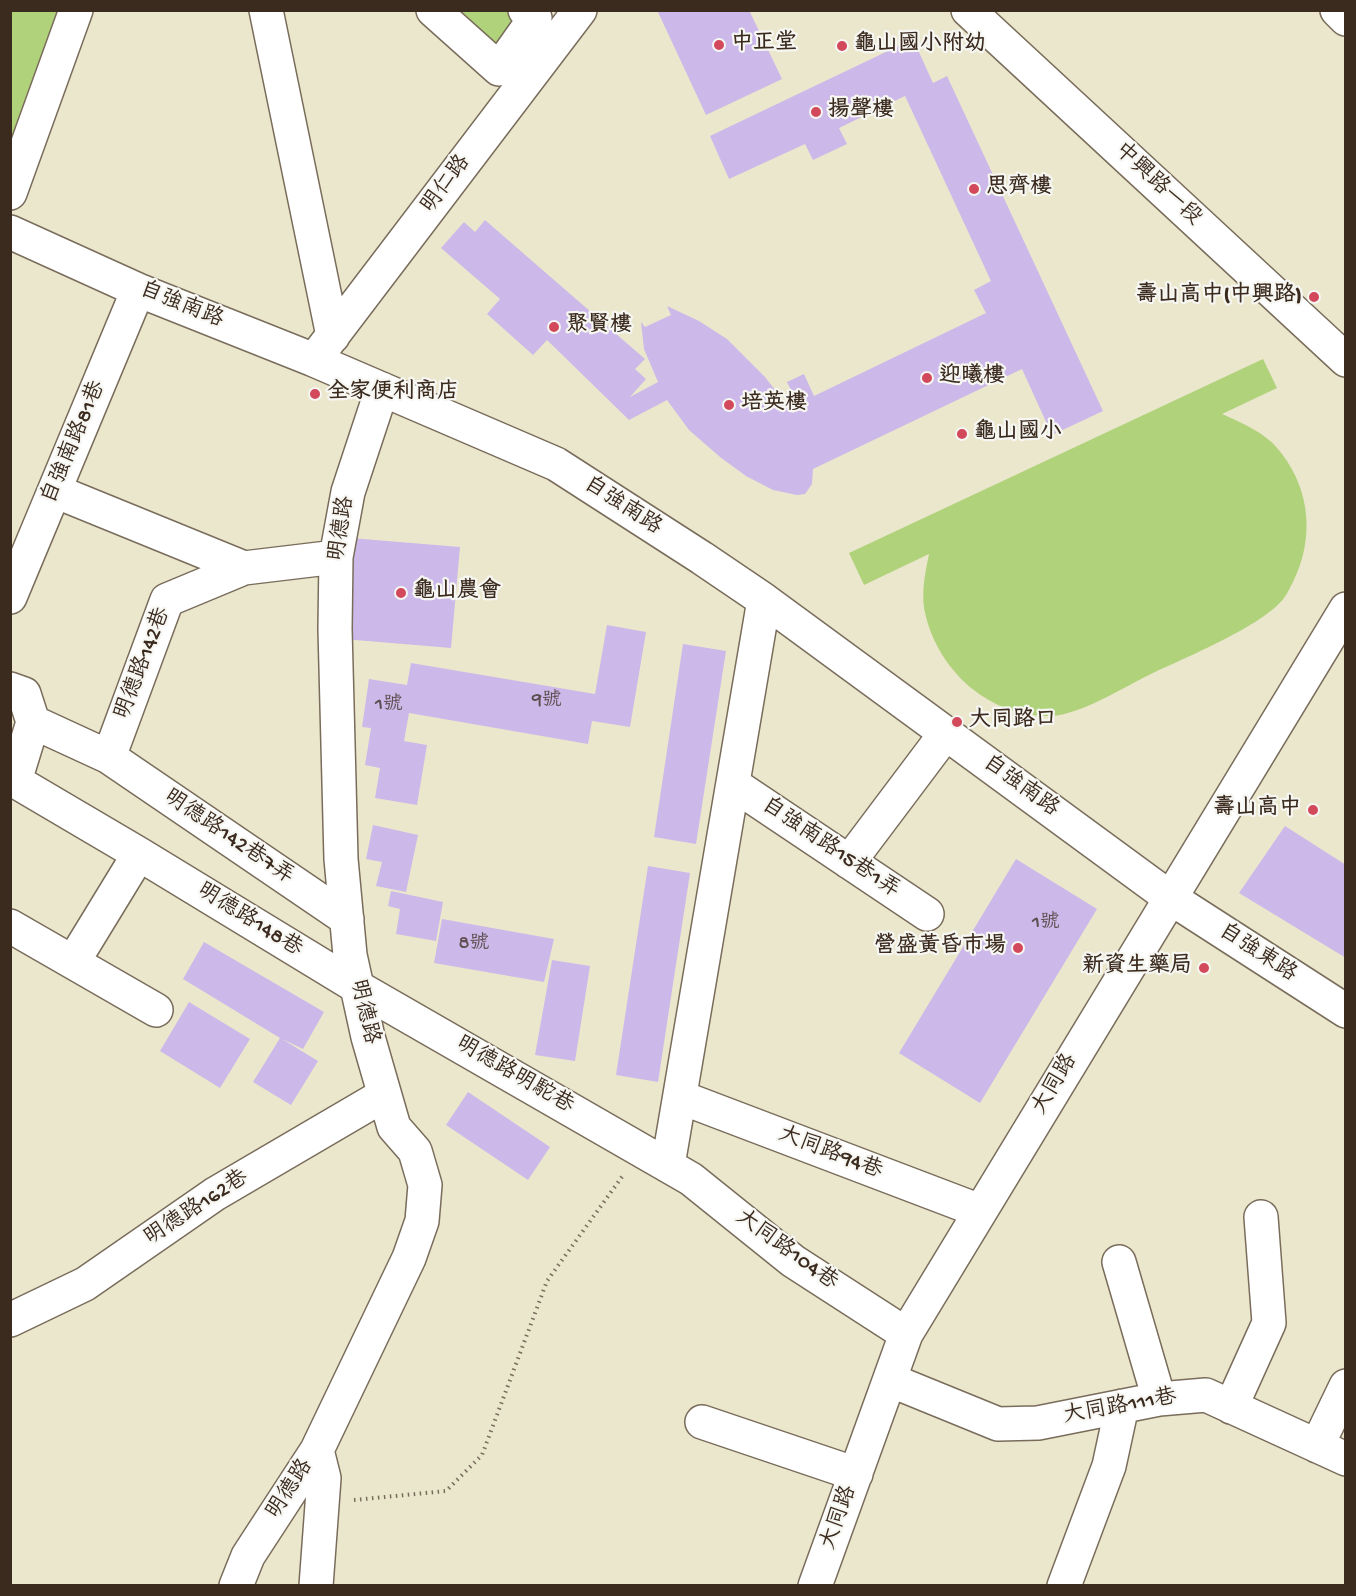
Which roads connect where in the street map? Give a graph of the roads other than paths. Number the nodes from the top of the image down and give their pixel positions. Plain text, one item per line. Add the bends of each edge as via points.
1 (76, 10) edge
2 (266, 10) edge
3 (433, 10) edge
4 (525, 10) edge
5 (579, 10) edge
6 (968, 10) edge
7 (1337, 10) edge
8 (1346, 19) edge
9 (10, 193) edge
10 (10, 232) edge
11 (138, 290) junction
12 (324, 348) junction
13 (1346, 360) edge
14 (382, 389) junction
15 (55, 491) junction
16 (336, 557) junction
17 (244, 568) junction
18 (10, 597) edge
19 (764, 600) junction
20 (1346, 609) edge
21 (10, 689) edge
22 (33, 722) junction
23 (946, 733) junction
24 (109, 757) junction
25 (13, 779) edge
26 (733, 784) junction
27 (139, 854) junction
28 (849, 862) junction
29 (1169, 897) junction
30 (927, 914) dead end
31 (347, 919) junction
32 (10, 926) edge
33 (73, 962) junction
34 (359, 988) junction
35 (156, 1010) dead end
36 (1346, 1011) edge
37 (384, 1095) junction
38 (680, 1097) junction
39 (655, 1157) junction
40 (980, 1211) junction
41 (1261, 1217) dead end
42 (1119, 1262) dead end
43 (10, 1320) edge
44 (906, 1334) junction
45 (890, 1380) junction
46 (1346, 1386) edge
47 (1159, 1399) junction
48 (1122, 1406) junction
49 (1231, 1407) junction
50 (702, 1422) dead end
51 (317, 1450) junction
52 (1331, 1453) edge
53 (856, 1474) junction
54 (325, 1582) edge
55 (236, 1586) edge
56 (815, 1586) edge
57 (1064, 1586) edge

1 - 9 street
2 - 12 street
3 - 4 street via 499,69 535,18
5 - 12 street, 明仁路
6 - 13 street, 中興路一段
7 - 8 street
10 - 11 street, 自強南路
11 - 12 street, 自強南路
11 - 15 street, 自強南路81巷
12 - 14 street, 自強南路
14 - 16 street, 明德路 via 348,492
14 - 19 street, 自強南路 via 556,465
15 - 17 street
15 - 18 street, 自強南路81巷
16 - 17 street, 明德路142巷
16 - 31 street, 明德路 via 341,859
17 - 24 street, 明德路142巷 via 167,600
19 - 23 street, 自強南路
19 - 26 street
20 - 29 street, 大同路
21 - 22 street via 24,694
22 - 24 street, 明德路142巷7弄
22 - 25 street
23 - 28 street
23 - 29 street, 自強南路
24 - 31 street, 明德路142巷7弄
25 - 27 street
26 - 28 street, 自強南路15巷1弄
26 - 38 street
27 - 33 street
27 - 34 street, 明德路148巷
28 - 30 street, 自強南路15巷1弄
29 - 36 street, 自強東路
29 - 40 street, 大同路
31 - 34 street, 明德路 via 350,955
32 - 33 street
33 - 35 street
34 - 37 street, 明德路
34 - 39 street, 明德路明駝巷
37 - 43 street, 明德路162巷 via 215,1194 86,1284
37 - 51 street, 明德路 via 394,1127 415,1151 425,1185 422,1221 409,1258
38 - 39 street
38 - 40 street, 大同路94巷
39 - 44 street, 大同路104巷 via 691,1179 793,1261
40 - 44 street, 大同路
41 - 49 street via 1269,1323
42 - 47 street
44 - 45 street, 大同路
45 - 48 street, 大同路111巷 via 998,1424 1038,1423
45 - 53 street, 大同路
46 - 52 street
47 - 48 street, 大同路111巷
47 - 49 street, 大同路111巷 via 1206,1395
48 - 57 street via 1109,1466
49 - 52 street, 大同路111巷
50 - 53 street
51 - 54 street via 324,1478
51 - 55 street, 明德路 via 248,1556
53 - 56 street, 大同路

